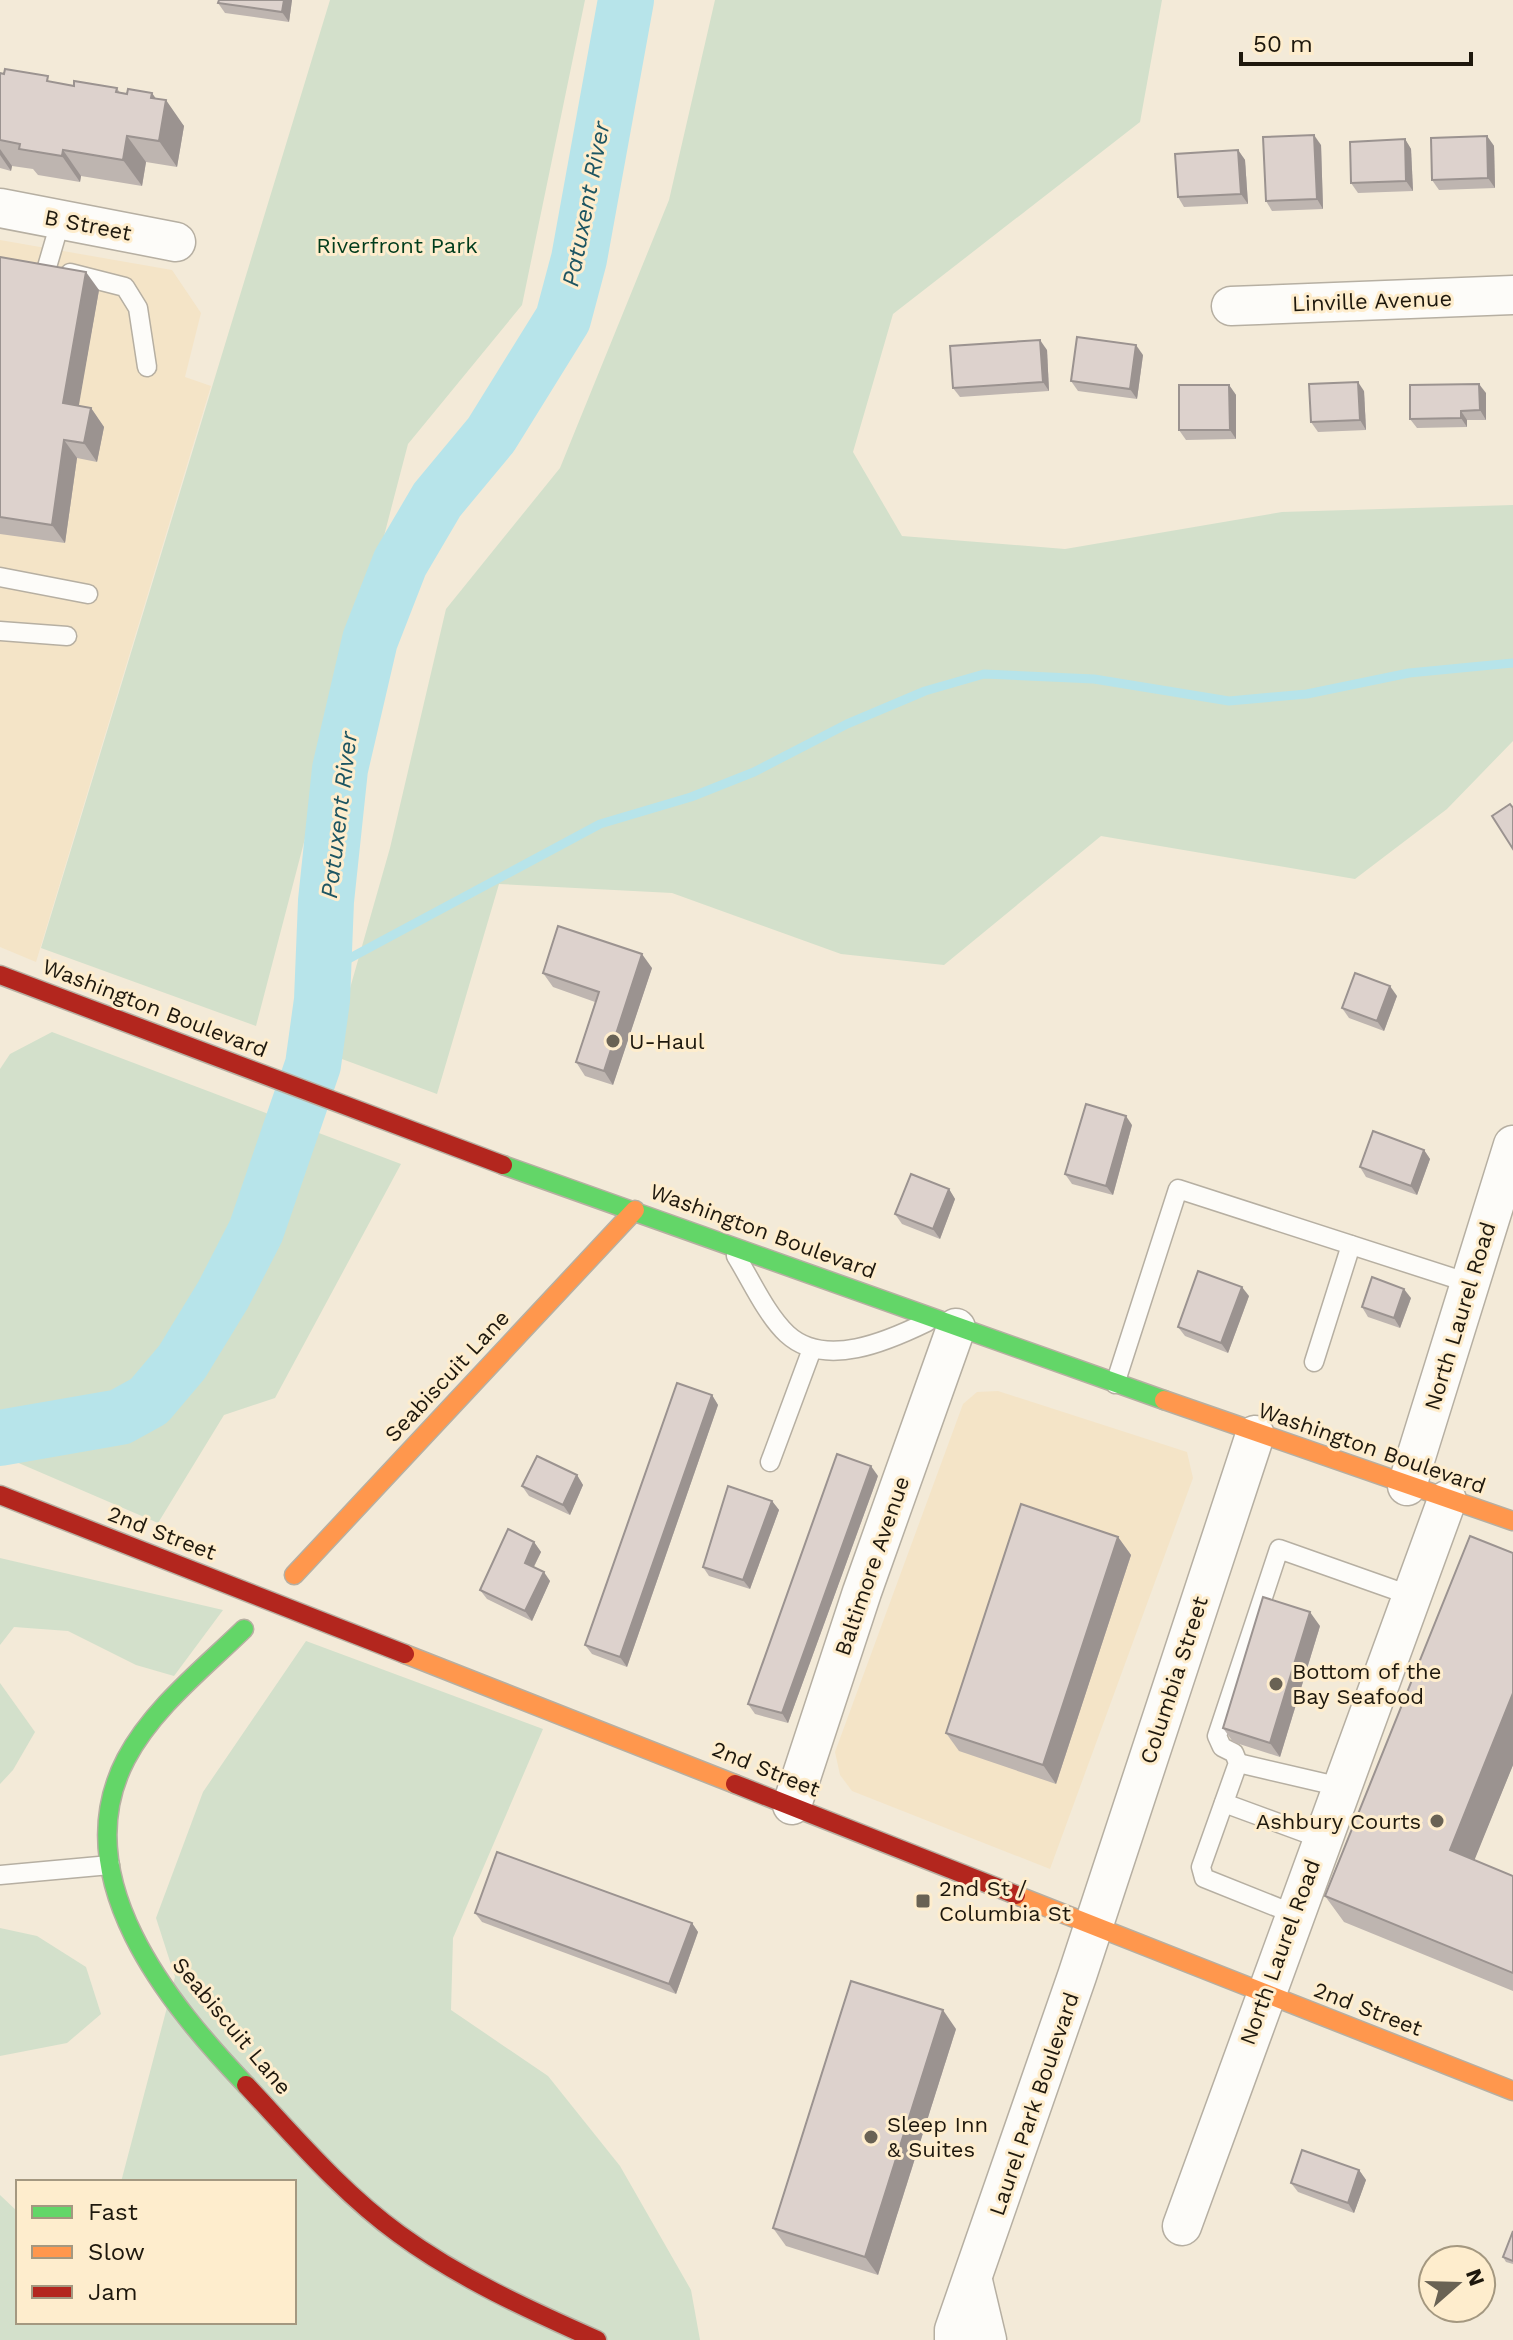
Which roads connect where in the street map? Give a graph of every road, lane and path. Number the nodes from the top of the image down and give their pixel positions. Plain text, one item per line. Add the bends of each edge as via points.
1 (0, 208) edge
2 (61, 219) junction
3 (176, 242) dead end
4 (1513, 295) edge
5 (1231, 306) dead end
6 (147, 367) dead end
7 (0, 577) edge
8 (88, 594) dead end
9 (0, 631) edge
10 (67, 636) dead end
11 (0, 975) edge
12 (1513, 1145) edge
13 (635, 1210) junction
14 (728, 1244) junction
15 (1351, 1245) junction
16 (1469, 1283) junction
17 (944, 1324) junction
18 (812, 1349) junction
19 (1314, 1362) dead end
20 (1115, 1384) junction
21 (1255, 1435) junction
22 (770, 1462) dead end
23 (1407, 1486) junction
24 (6, 1498) edge
25 (1447, 1500) junction
26 (1513, 1521) edge
27 (294, 1575) dead end
28 (1412, 1596) junction
29 (244, 1629) dead end
30 (1238, 1763) junction
31 (1341, 1787) junction
32 (1224, 1803) junction
33 (792, 1805) junction
34 (1322, 1839) junction
35 (110, 1865) junction
36 (0, 1875) edge
37 (1294, 1914) junction
38 (1093, 1926) junction
39 (1264, 1995) junction
40 (1513, 2091) edge
41 (1182, 2226) dead end
42 (973, 2281) junction
43 (597, 2340) edge
44 (954, 2340) edge
45 (987, 2340) edge

1 - 2 street, B Street
2 - 3 street, B Street
2 - 6 lane via 39,266 125,287 138,308
4 - 5 street, Linville Avenue
7 - 8 lane
9 - 10 lane
11 - 13 main road, Washington Boulevard
12 - 16 street, North Laurel Road
13 - 14 main road, Washington Boulevard
13 - 27 main road, Seabiscuit Lane
14 - 17 main road, Washington Boulevard
14 - 18 lane via 787,1334
15 - 16 lane
15 - 19 lane
15 - 20 lane via 1178,1189
16 - 23 street, North Laurel Road
17 - 18 lane via 884,1343
17 - 20 main road, Washington Boulevard
17 - 33 street, Baltimore Avenue
18 - 22 lane
20 - 21 main road, Washington Boulevard
21 - 23 main road, Washington Boulevard
21 - 38 street, Columbia Street
23 - 25 main road, Washington Boulevard
24 - 33 main road, 2nd Street
25 - 26 main road, Washington Boulevard
25 - 28 street, North Laurel Road
28 - 30 lane via 1279,1549 1217,1736
28 - 31 street, North Laurel Road
29 - 35 main road, Seabiscuit Lane via 141,1734 117,1780 109,1823
30 - 31 lane
30 - 32 lane
31 - 34 street, North Laurel Road
32 - 34 lane
32 - 37 lane via 1201,1867 1204,1878
33 - 38 main road, 2nd Street
34 - 37 street, North Laurel Road
35 - 36 lane
35 - 43 main road, Seabiscuit Lane via 135,1940 156,1974 256,2098 377,2217 460,2272
37 - 39 street, North Laurel Road
38 - 39 main road, 2nd Street
38 - 42 street, Laurel Park Boulevard
39 - 40 main road, 2nd Street
39 - 41 street, North Laurel Road
42 - 44 street, Laurel Park Boulevard
42 - 45 street

